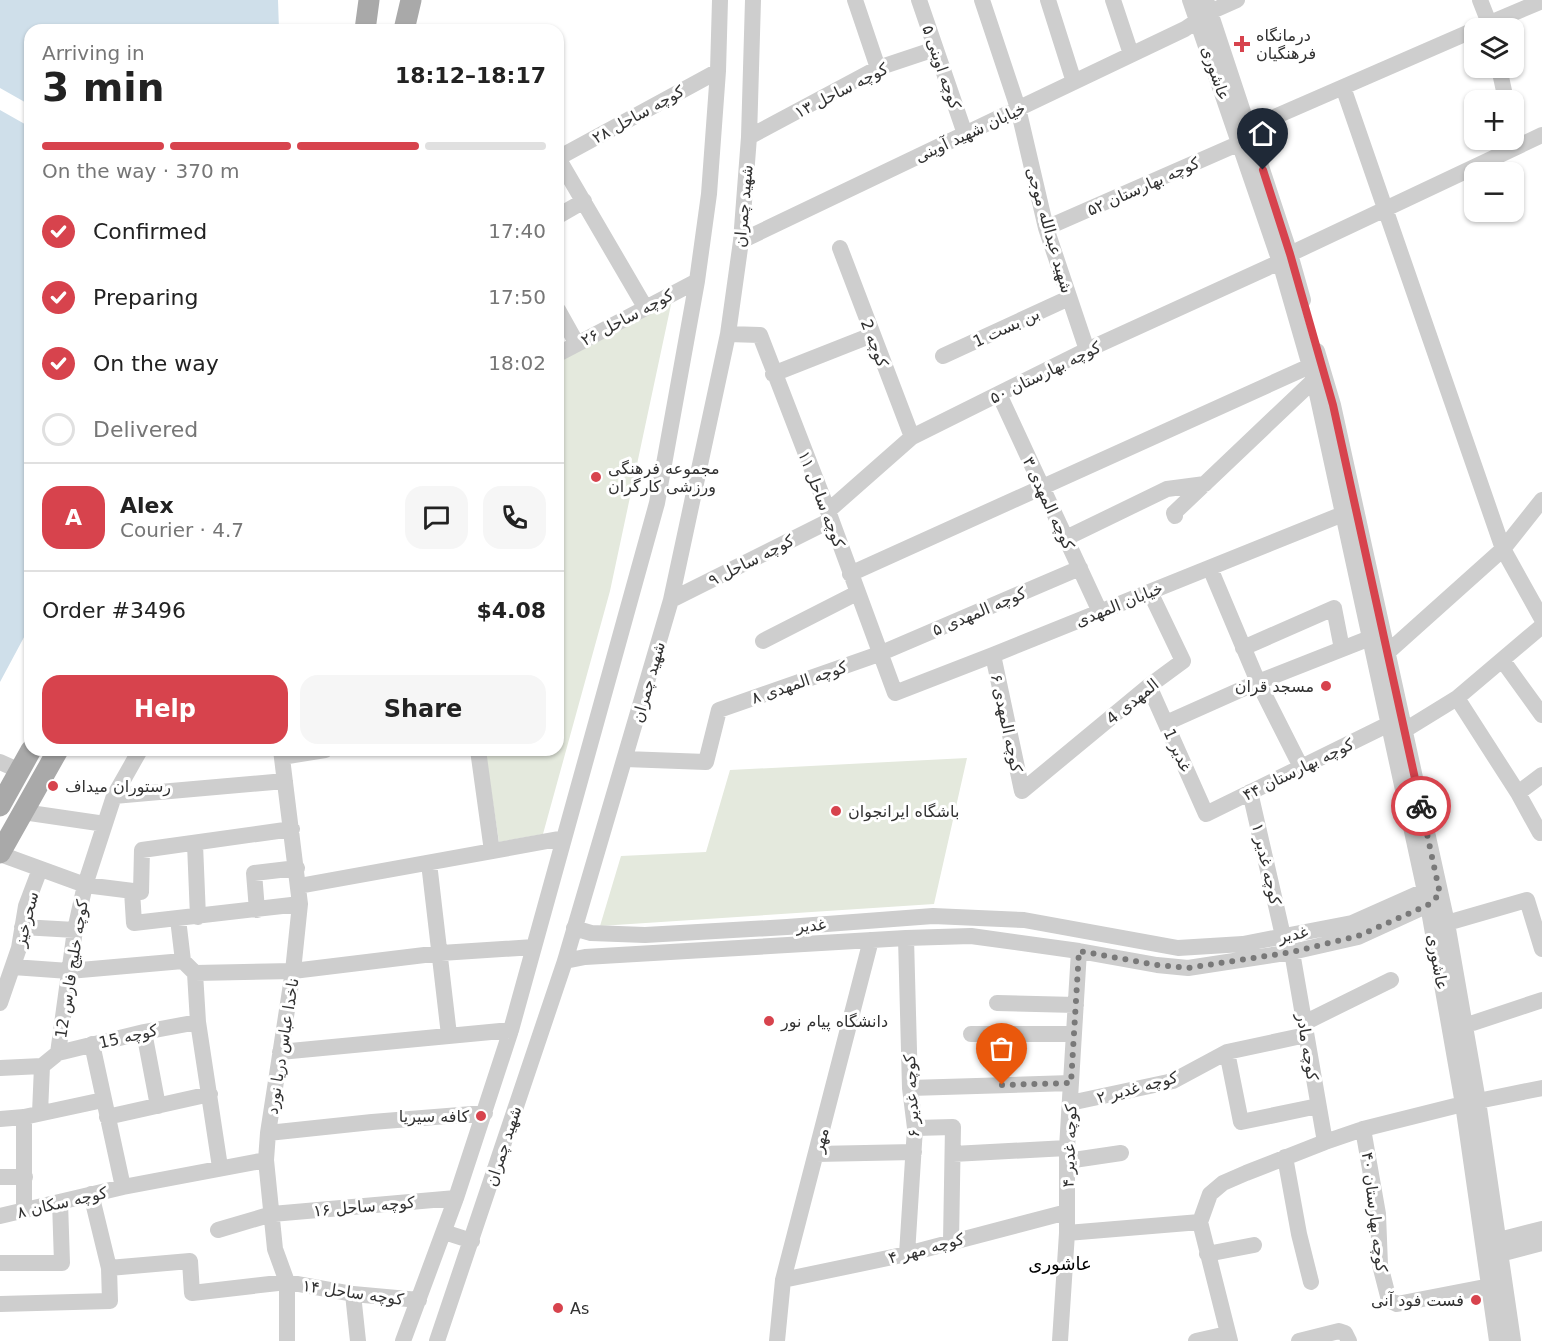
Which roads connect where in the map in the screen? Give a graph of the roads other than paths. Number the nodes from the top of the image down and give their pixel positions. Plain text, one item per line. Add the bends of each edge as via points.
1 (369, 0) edge
2 (411, 0) edge
3 (720, 0) edge
4 (753, 0) edge
5 (855, 0) edge
6 (918, 0) edge
7 (982, 0) edge
8 (1048, 0) edge
9 (1113, 0) edge
10 (1190, 0) edge
11 (1237, 0) edge
12 (1480, 0) edge
13 (1542, 1) edge
14 (1205, 11) edge
15 (1482, 18) edge
16 (1505, 18) edge
17 (366, 24) edge
18 (405, 24) edge
19 (1464, 36) edge
20 (935, 49) junction
21 (1131, 54) junction
22 (878, 68) junction
23 (718, 71) junction
24 (1074, 82) junction
25 (1343, 87) junction
26 (1018, 108) junction
27 (1249, 128) junction
28 (965, 134) junction
29 (1542, 135) edge
30 (749, 137) junction
31 (1524, 138) edge
32 (1240, 142) junction
33 (1496, 150) edge
34 (564, 155) edge
35 (564, 168) edge
36 (584, 201) junction
37 (1385, 209) junction
38 (564, 213) edge
39 (1046, 228) junction
40 (741, 240) junction
41 (840, 248) dead end
42 (1285, 258) junction
43 (697, 281) junction
44 (1069, 298) junction
45 (645, 307) junction
46 (564, 321) edge
47 (728, 334) junction
48 (872, 335) junction
49 (577, 344) junction
50 (1087, 350) junction
51 (564, 351) edge
52 (943, 356) dead end
53 (1312, 373) junction
54 (773, 374) junction
55 (999, 394) junction
56 (912, 437) junction
57 (1205, 484) junction
58 (1041, 487) junction
59 (1542, 500) edge
60 (1343, 514) junction
61 (829, 515) junction
62 (1175, 516) dead end
63 (1066, 538) junction
64 (1503, 549) junction
65 (1080, 568) junction
66 (1210, 568) junction
67 (850, 574) junction
68 (1150, 592) junction
69 (857, 593) junction
70 (671, 600) junction
71 (1100, 612) junction
72 (1542, 619) edge
73 (1542, 626) edge
74 (1370, 638) junction
75 (763, 641) dead end
76 (1243, 648) junction
77 (1342, 649) junction
78 (1389, 652) junction
79 (879, 654) junction
80 (993, 655) junction
81 (1503, 661) junction
82 (1258, 682) junction
83 (1149, 686) junction
84 (895, 693) joint
85 (1537, 695) edge
86 (1457, 698) junction
87 (1542, 715) edge
88 (1166, 723) junction
89 (1389, 724) junction
90 (1405, 730) junction
91 (28, 756) edge
92 (55, 756) edge
93 (133, 756) edge
94 (282, 756) edge
95 (479, 756) edge
96 (626, 759) junction
97 (0, 762) edge
98 (1301, 767) junction
99 (20, 771) junction
100 (1542, 775) edge
101 (285, 781) junction
102 (1022, 791) joint
103 (1250, 792) junction
104 (1518, 793) junction
105 (114, 796) junction
106 (0, 806) edge
107 (23, 812) junction
108 (1206, 814) joint
109 (105, 824) junction
110 (292, 829) junction
111 (1542, 832) edge
112 (564, 838) junction
113 (195, 844) junction
114 (492, 851) junction
115 (0, 853) edge
116 (429, 863) junction
117 (297, 868) junction
118 (40, 869) junction
119 (85, 885) junction
120 (299, 886) junction
121 (132, 891) junction
122 (1431, 896) junction
123 (300, 904) junction
124 (258, 910) junction
125 (198, 917) junction
126 (178, 919) junction
127 (1447, 923) junction
128 (22, 927) junction
129 (574, 928) junction
130 (75, 930) junction
131 (1355, 930) junction
132 (612, 934) junction
133 (1284, 936) junction
134 (906, 938) junction
135 (871, 940) junction
136 (534, 947) junction
137 (1542, 949) edge
138 (1079, 951) junction
139 (1292, 952) junction
140 (441, 953) junction
141 (611, 955) junction
142 (183, 961) junction
143 (565, 961) junction
144 (13, 967) junction
145 (69, 971) junction
146 (294, 971) junction
147 (195, 973) junction
148 (1391, 980) dead end
149 (1542, 1000) edge
150 (0, 1003) edge
151 (997, 1003) dead end
152 (1076, 1005) junction
153 (198, 1022) junction
154 (1473, 1023) dead end
155 (1305, 1029) junction
156 (511, 1030) junction
157 (144, 1032) junction
158 (971, 1034) dead end
159 (1074, 1034) junction
160 (449, 1035) junction
161 (92, 1044) junction
162 (280, 1052) junction
163 (1227, 1052) junction
164 (58, 1053) junction
165 (42, 1066) junction
166 (0, 1068) edge
167 (1071, 1083) junction
168 (910, 1088) junction
169 (1542, 1088) edge
170 (210, 1094) junction
171 (103, 1100) junction
172 (1471, 1102) junction
173 (1070, 1103) junction
174 (158, 1106) junction
175 (1318, 1106) junction
176 (485, 1113) junction
177 (32, 1115) junction
178 (107, 1117) junction
179 (0, 1119) edge
180 (915, 1128) junction
181 (1363, 1129) junction
182 (268, 1133) junction
183 (1325, 1142) junction
184 (914, 1152) junction
185 (1121, 1153) dead end
186 (816, 1154) junction
187 (953, 1154) junction
188 (1067, 1154) junction
189 (1285, 1156) junction
190 (266, 1160) junction
191 (220, 1167) junction
192 (25, 1176) junction
193 (0, 1178) edge
194 (123, 1187) junction
195 (92, 1194) junction
196 (456, 1198) junction
197 (60, 1202) junction
198 (24, 1210) junction
199 (1067, 1212) junction
200 (272, 1214) junction
201 (0, 1216) edge
202 (1200, 1222) junction
203 (1542, 1229) edge
204 (218, 1230) dead end
205 (444, 1232) junction
206 (1067, 1233) junction
207 (472, 1241) junction
208 (951, 1241) junction
209 (1531, 1241) edge
210 (1254, 1245) dead end
211 (1494, 1248) junction
212 (907, 1254) junction
213 (1207, 1254) junction
214 (0, 1263) edge
215 (108, 1268) junction
216 (783, 1280) junction
217 (287, 1282) junction
218 (1311, 1282) dead end
219 (1490, 1286) junction
220 (353, 1294) junction
221 (419, 1300) junction
222 (0, 1304) edge
223 (1228, 1338) edge
224 (287, 1341) edge
225 (358, 1341) edge
226 (403, 1341) edge
227 (437, 1341) edge
228 (777, 1341) edge
229 (1060, 1341) edge
230 (1196, 1341) edge
231 (1299, 1341) edge
232 (1349, 1341) edge
233 (1497, 1341) edge
234 (1513, 1341) edge

1 - 17 main road
2 - 18 main road
3 - 23 street, شهید چمران
4 - 30 street, شهید چمران
5 - 22 street
6 - 20 street, کوچه اوینی ۵
7 - 26 street, شهید عبدالله موجی
8 - 24 street
9 - 21 street
10 - 14 street, عاشوری
11 - 14 street, خیابان شهید آوینی
12 - 15 street
13 - 16 street
14 - 21 street, خیابان شهید آوینی
14 - 27 street, عاشوری
14 - 32 street, عاشوری
19 - 25 street
20 - 22 street, کوچه ساحل ۱۳
20 - 28 street, کوچه اوینی ۵
21 - 24 street, خیابان شهید آوینی
22 - 30 street, کوچه ساحل ۱۳
23 - 34 street, کوچه ساحل ۲۸
23 - 43 street, شهید چمران via 709,194
24 - 26 street, خیابان شهید آوینی
25 - 27 street
25 - 37 street
26 - 28 street, خیابان شهید آوینی
26 - 39 street, شهید عبدالله موجی
27 - 42 street, عاشوری
28 - 40 street, خیابان شهید آوینی
29 - 31 street, کوچه بهارستان ۵۰
30 - 40 street, شهید چمران
32 - 39 street, کوچه بهارستان ۵۲
32 - 42 street, عاشوری
33 - 37 street, کوچه بهارستان ۵۰
35 - 36 street
36 - 38 street
36 - 45 street
37 - 42 street, کوچه بهارستان ۵۰
37 - 64 street
39 - 44 street, شهید عبدالله موجی
40 - 47 street, شهید چمران
41 - 48 street, کوچه 2
42 - 50 street, کوچه بهارستان ۵۰
42 - 53 street, عاشوری
42 - 78 street, عاشوری via 1333,405
43 - 45 street, کوچه ساحل ۲۶
43 - 112 street, شهید چمران via 657,503
44 - 50 street, شهید عبدالله موجی
44 - 52 street, بن بست 1
45 - 49 street, کوچه ساحل ۲۶
46 - 49 street
47 - 54 street, کوچه ساحل ۱۱ via 760,335
47 - 70 street, شهید چمران
48 - 54 street
48 - 56 street, کوچه 2
49 - 51 street, کوچه ساحل ۲۶
50 - 55 street, کوچه بهارستان ۵۰
53 - 57 street
53 - 58 street
53 - 60 street, عاشوری
54 - 61 street, کوچه ساحل ۱۱
55 - 56 street, کوچه بهارستان ۵۰
55 - 58 street, کوچه المهدی ۳
56 - 61 street, کوچه بهارستان ۵۰
57 - 62 street
57 - 63 street via 1167,489
58 - 63 street, کوچه المهدی ۳
58 - 67 street
59 - 64 street
60 - 66 street, خیابان المهدی
60 - 74 street, عاشوری
61 - 67 street, کوچه ساحل ۱۱
61 - 70 street, کوچه ساحل ۹
63 - 65 street, کوچه المهدی ۳
64 - 72 street
64 - 78 street
65 - 71 street, کوچه المهدی ۳
65 - 79 street, کوچه المهدی ۵
66 - 68 street, خیابان المهدی
66 - 76 street
67 - 69 street, کوچه ساحل ۱۱
68 - 71 street, خیابان المهدی
68 - 83 street, المهدی 4 via 1184,661
69 - 75 street
69 - 79 street, کوچه ساحل ۱۱
70 - 96 street, شهید چمران
71 - 80 street, خیابان المهدی
73 - 81 street
74 - 77 street
74 - 89 street, عاشوری
76 - 77 street via 1334,608
76 - 82 street
77 - 82 street
78 - 90 street, عاشوری
79 - 84 street, کوچه ساحل ۱۱
79 - 96 street, کوچه المهدی ۸ via 719,710 706,762
80 - 84 street, خیابان المهدی
80 - 102 street, کوچه المهدی ۶
81 - 85 street
81 - 86 street
82 - 88 street
82 - 98 street
83 - 88 street, غدیر 1
83 - 102 street, المهدی 4
85 - 87 street
86 - 90 street
86 - 104 street
88 - 108 street, غدیر 1
89 - 98 street, کوچه بهارستان ۴۴
89 - 122 street, عاشوری
90 - 122 street, عاشوری
91 - 99 main road
92 - 107 main road
93 - 105 street, کوچه خلیج فارس 12
94 - 101 street, ناخدا عباس دریا نورد
95 - 114 street
96 - 129 street, شهید چمران
97 - 99 street
98 - 103 street, کوچه بهارستان ۴۴
99 - 106 main road
100 - 104 street
101 - 105 street
101 - 110 street, ناخدا عباس دریا نورد
103 - 108 street, کوچه بهارستان ۴۴
103 - 133 street, کوچه غدیر ۱
104 - 111 street
105 - 109 street, کوچه خلیج فارس 12
107 - 109 street
107 - 115 main road
109 - 119 street, کوچه خلیج فارس 12
110 - 113 street
110 - 117 street, ناخدا عباس دریا نورد
112 - 114 street
112 - 136 street, شهید چمران
113 - 121 street via 142,850 141,892
113 - 125 street
114 - 116 street
115 - 118 street
116 - 120 street
116 - 140 street
117 - 120 street, ناخدا عباس دریا نورد
117 - 124 street via 254,873
118 - 119 street
118 - 128 street, سحرخیز
119 - 121 street
119 - 130 street, کوچه خلیج فارس 12
120 - 123 street, ناخدا عباس دریا نورد
121 - 126 street via 134,923
122 - 127 street, عاشوری
122 - 131 street, غدیر
122 - 172 street, عاشوری
123 - 124 street
123 - 146 street, ناخدا عباس دریا نورد
124 - 125 street
125 - 126 street
126 - 142 street
127 - 137 street via 1527,900
127 - 172 street, عاشوری
128 - 130 street
128 - 144 street, سحرخیز
129 - 132 street, غدیر
129 - 143 street, شهید چمران
130 - 145 street, کوچه خلیج فارس 12
131 - 133 street, غدیر
131 - 139 street, غدیر
132 - 133 street, غدیر via 933,916 1024,920 1178,948 1243,944
132 - 141 street via 606,944
134 - 135 street, غدیر
134 - 138 street, غدیر via 971,936
134 - 168 street, کوچه غدیر ۶
135 - 141 street, غدیر
135 - 186 street, مهر
136 - 140 street
136 - 156 street, شهید چمران
138 - 139 street, غدیر via 1188,968
138 - 152 street, کوچه غدیر ۴
139 - 155 street, کوچه مادر
140 - 146 street
140 - 160 street
141 - 143 street, غدیر
142 - 145 street
142 - 147 street
143 - 207 street, شهید چمران
144 - 145 street
144 - 150 street, سحرخیز
145 - 164 street, کوچه خلیج فارس 12
146 - 147 street
146 - 162 street, ناخدا عباس دریا نورد
147 - 153 street
148 - 155 street, کوچه غدیر ۲
149 - 154 street
151 - 152 street
152 - 159 street, کوچه غدیر ۴
153 - 157 street, کوچه 15
153 - 170 street
155 - 163 street, کوچه غدیر ۲
155 - 175 street, کوچه مادر
156 - 160 street
156 - 176 street, شهید چمران
157 - 161 street, کوچه 15
157 - 174 street
158 - 159 street
159 - 167 street, کوچه غدیر ۴
160 - 162 street
161 - 164 street, کوچه 15
161 - 171 street
162 - 182 street, ناخدا عباس دریا نورد
163 - 173 street, کوچه غدیر ۲ via 1173,1081
163 - 175 street via 1241,1122
164 - 165 street
165 - 166 street
165 - 177 street
167 - 168 street
167 - 173 street, کوچه غدیر ۴
168 - 180 street, کوچه غدیر ۶
169 - 172 street
170 - 174 street
170 - 191 street
171 - 177 street
171 - 178 street
172 - 181 street
172 - 211 street, عاشوری
173 - 188 street, کوچه غدیر ۴
174 - 178 street
175 - 183 street, کوچه مادر
176 - 182 street
176 - 196 street, شهید چمران
177 - 179 street
177 - 192 street
178 - 194 street
180 - 184 street, کوچه غدیر ۶
180 - 187 street via 953,1127
181 - 183 street
181 - 219 street, کوچه بهارستان ۴۰ via 1378,1214 1380,1264 1389,1300 1397,1304
182 - 190 street, ناخدا عباس دریا نورد
183 - 189 street
184 - 186 street
184 - 212 street, کوچه غدیر ۶
185 - 188 street
186 - 216 street, مهر
187 - 188 street
187 - 208 street
188 - 199 street, کوچه غدیر ۴
189 - 202 street via 1211,1192
189 - 218 street
190 - 191 street, کوچه سکان ۸
190 - 200 street, ناخدا عباس دریا نورد
191 - 194 street, کوچه سکان ۸
192 - 193 street
192 - 198 street
194 - 195 street, کوچه سکان ۸
195 - 197 street, کوچه سکان ۸
195 - 215 street
196 - 200 street, کوچه ساحل ۱۶
196 - 205 street, شهید چمران
197 - 198 street, کوچه سکان ۸
197 - 214 street via 62,1263
198 - 201 street, کوچه سکان ۸
199 - 206 street, کوچه غدیر ۴
199 - 208 street, کوچه مهر ۴
200 - 204 street, کوچه ساحل ۱۶
200 - 217 street, ناخدا عباس دریا نورد via 276,1249
202 - 206 street
202 - 213 street
203 - 209 street
205 - 207 street
205 - 221 street, شهید چمران
206 - 229 street, کوچه غدیر ۴
207 - 227 street, شهید چمران
208 - 212 street, کوچه مهر ۴
209 - 211 street
210 - 213 street
211 - 219 street, عاشوری
211 - 234 street, عاشوری
212 - 216 street, کوچه مهر ۴
213 - 223 street
215 - 217 street, کوچه ساحل ۱۴ via 190,1261 192,1293
215 - 222 street via 110,1301
216 - 228 street, مهر
217 - 220 street, کوچه ساحل ۱۴
217 - 224 street, ناخدا عباس دریا نورد
219 - 233 street, عاشوری
220 - 221 street, کوچه ساحل ۱۴
220 - 225 street
221 - 226 street, شهید چمران
223 - 230 street
231 - 232 street via 1339,1331

